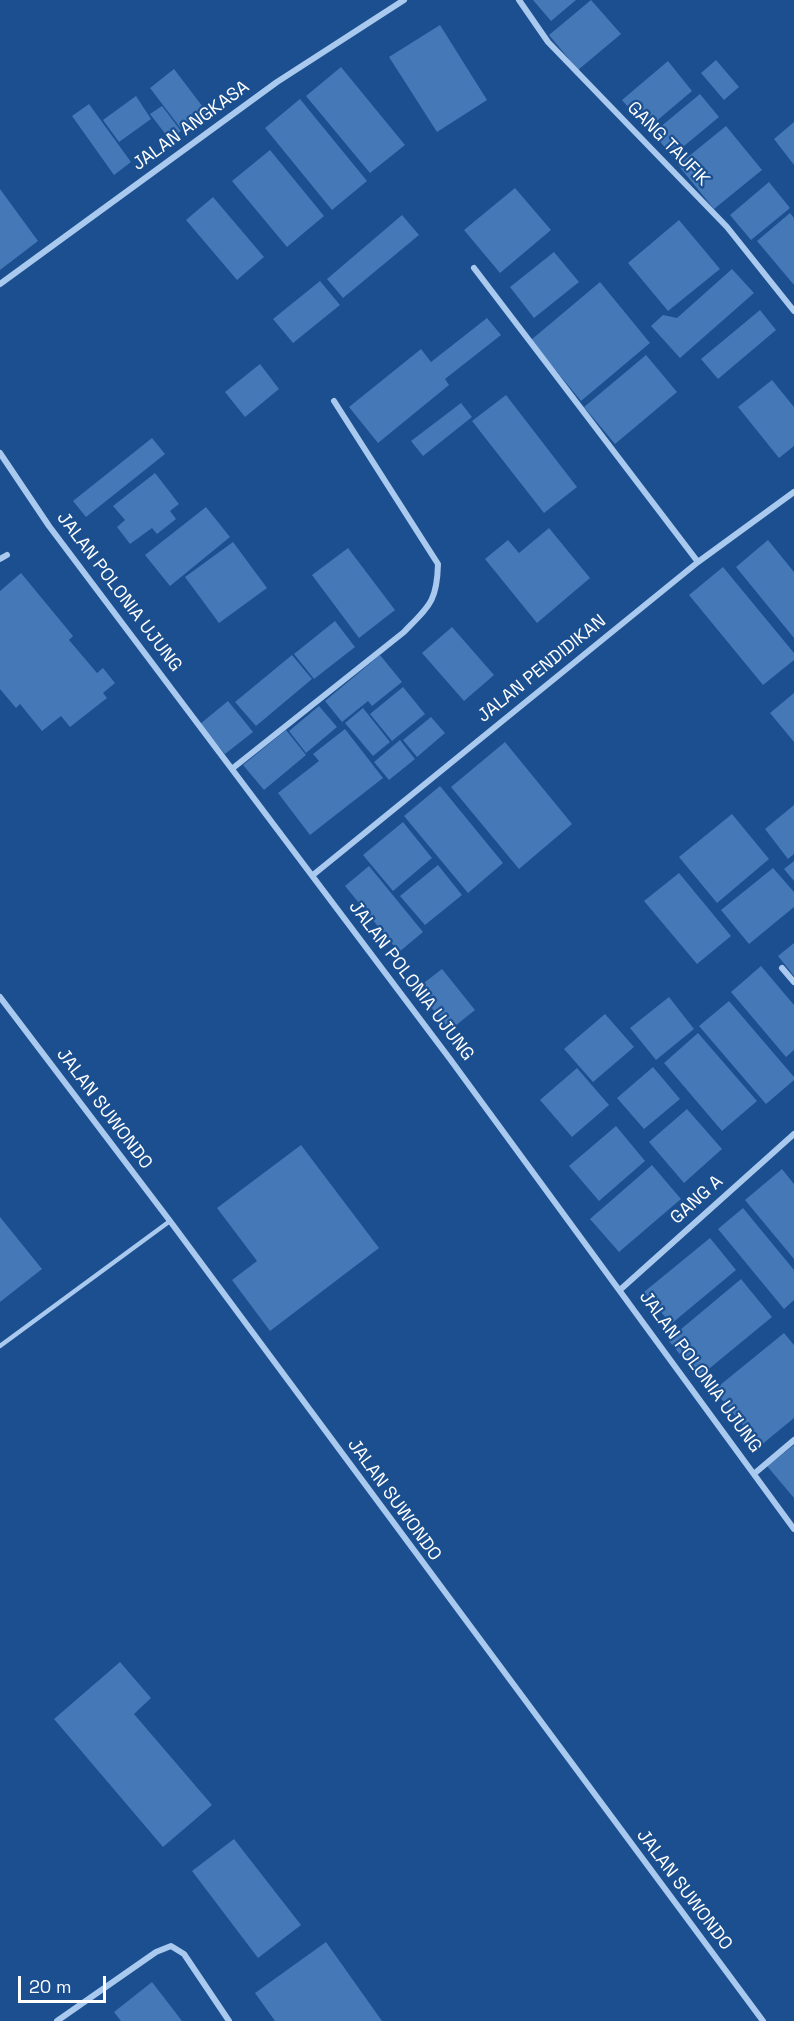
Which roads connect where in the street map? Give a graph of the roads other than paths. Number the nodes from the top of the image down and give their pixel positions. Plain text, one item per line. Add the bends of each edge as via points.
1 (404, 0) edge
2 (519, 0) edge
3 (474, 268) dead end
4 (0, 284) edge
5 (794, 311) edge
6 (334, 401) dead end
7 (0, 453) edge
8 (794, 492) edge
9 (7, 555) dead end
10 (0, 559) edge
11 (698, 562) junction
12 (233, 768) junction
13 (313, 875) junction
14 (782, 968) dead end
15 (794, 982) edge
16 (0, 997) edge
17 (794, 1134) edge
18 (170, 1221) junction
19 (621, 1289) junction
20 (0, 1346) edge
21 (794, 1440) edge
22 (755, 1473) junction
23 (794, 1529) edge
24 (57, 2021) edge
25 (229, 2021) edge
26 (763, 2021) edge

1 - 4 street, JALAN ANGKASA via 277,82
2 - 5 street, GANG TAUFIK via 548,42 727,227
3 - 11 street
6 - 12 street via 438,564 438,590 404,632
7 - 12 street, JALAN POLONIA UJUNG via 49,526
8 - 11 street, JALAN PENDIDIKAN
9 - 10 street
11 - 13 street, JALAN PENDIDIKAN
12 - 13 street, JALAN POLONIA UJUNG
13 - 19 street, JALAN POLONIA UJUNG
14 - 15 street
16 - 18 street, JALAN SUWONDO
17 - 19 street, GANG A
18 - 20 lane
18 - 26 street, JALAN SUWONDO
19 - 22 street, JALAN POLONIA UJUNG
21 - 22 street
22 - 23 street, JALAN POLONIA UJUNG
24 - 25 street via 156,1952 171,1946 184,1954

